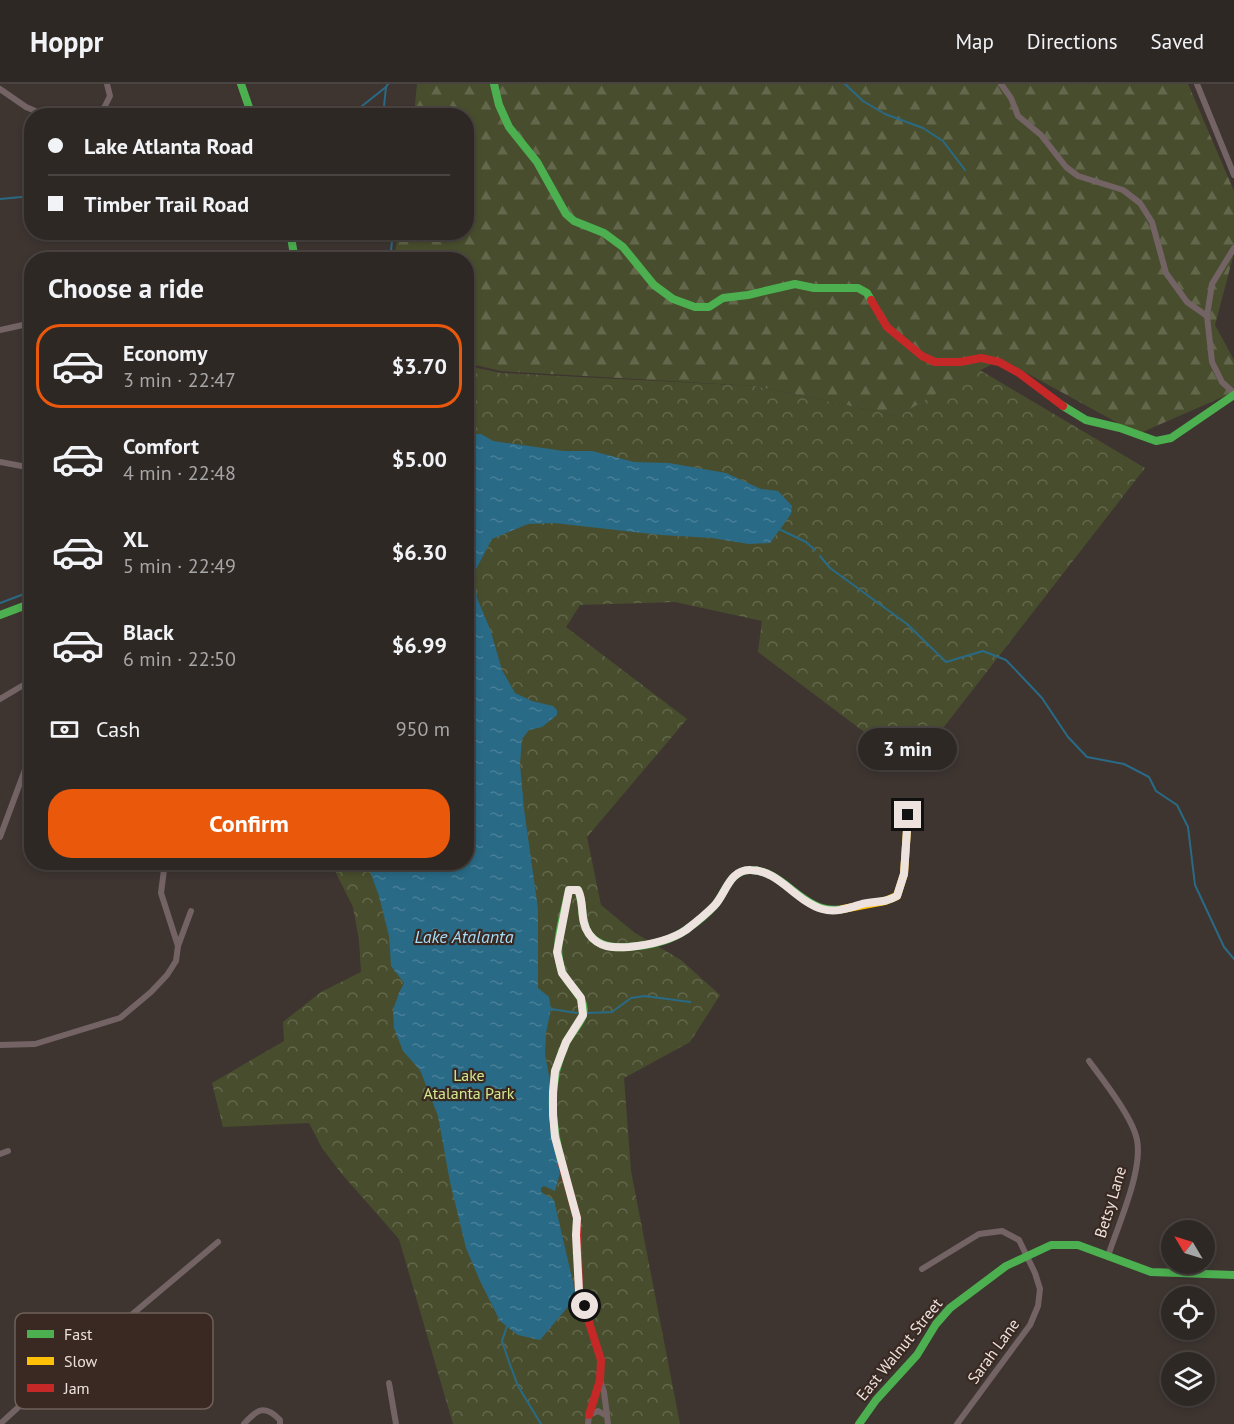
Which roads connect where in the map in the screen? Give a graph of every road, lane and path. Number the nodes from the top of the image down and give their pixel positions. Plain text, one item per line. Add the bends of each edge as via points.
1 (107, 84) edge
2 (241, 84) edge
3 (494, 84) edge
4 (1001, 84) edge
5 (1197, 84) edge
6 (0, 89) edge
7 (28, 108) edge
8 (104, 108) edge
9 (249, 108) edge
10 (1234, 175) edge
11 (1234, 248) edge
12 (1208, 316) junction
13 (24, 325) edge
14 (0, 330) edge
15 (1234, 394) edge
16 (0, 462) edge
17 (24, 466) edge
18 (24, 606) edge
19 (0, 615) edge
20 (24, 683) edge
21 (0, 699) edge
22 (24, 772) edge
23 (908, 815) dead end
24 (0, 837) edge
25 (163, 870) edge
26 (191, 911) dead end
27 (178, 946) junction
28 (0, 1045) edge
29 (1089, 1061) dead end
30 (8, 1151) dead end
31 (0, 1154) edge
32 (218, 1242) dead end
33 (1027, 1255) junction
34 (1108, 1256) junction
35 (922, 1269) dead end
36 (1234, 1275) edge
37 (134, 1313) edge
38 (600, 1380) junction
39 (389, 1383) dead end
40 (16, 1409) edge
41 (607, 1416) junction
42 (589, 1420) edge
43 (0, 1424) edge
44 (244, 1424) edge
45 (280, 1424) edge
46 (396, 1424) edge
47 (608, 1424) edge
48 (859, 1424) edge
49 (957, 1424) edge

1 - 8 street via 110,96
2 - 9 street
3 - 15 street via 509,127 537,162 566,214 623,247 654,285 673,299 695,308 710,307 723,298 795,284 858,288 867,293 887,327 922,356 935,362 981,358 999,362 1086,420 1156,441 1171,438
4 - 12 street via 1018,116 1041,135 1066,167 1093,183 1124,190 1140,203 1152,222 1166,273 1187,302
5 - 10 street
6 - 7 street
11 - 12 street via 1212,284
12 - 15 street via 1212,362 1222,382
13 - 14 street
16 - 17 street
18 - 19 street
20 - 21 street
22 - 24 street
23 - 38 street via 904,874 897,896 890,901 822,909 770,876 743,870 734,874 715,905 684,931 664,940 613,948 598,944 588,933 580,894 578,890 569,890 557,952 562,973 581,998 583,1015 566,1042 555,1071 553,1115 555,1137 577,1218 579,1291 601,1360
25 - 27 street via 161,893
26 - 27 street
27 - 28 street via 176,961 166,975 120,1018 35,1044
29 - 34 street, Betsy Lane via 1137,1139 1132,1186
30 - 31 street
32 - 37 street
33 - 34 street, East Walnut Street via 1051,1245 1078,1245
33 - 35 street via 1019,1240 1002,1231 979,1234
33 - 48 street, East Walnut Street via 950,1308
33 - 49 street, Sarah Lane via 1040,1289 1038,1306 1030,1325
34 - 36 street, East Walnut Street via 1151,1272
38 - 41 street
38 - 42 street
39 - 46 street
40 - 43 street
41 - 42 street via 598,1411
41 - 47 street
44 - 45 street via 263,1410 273,1412

